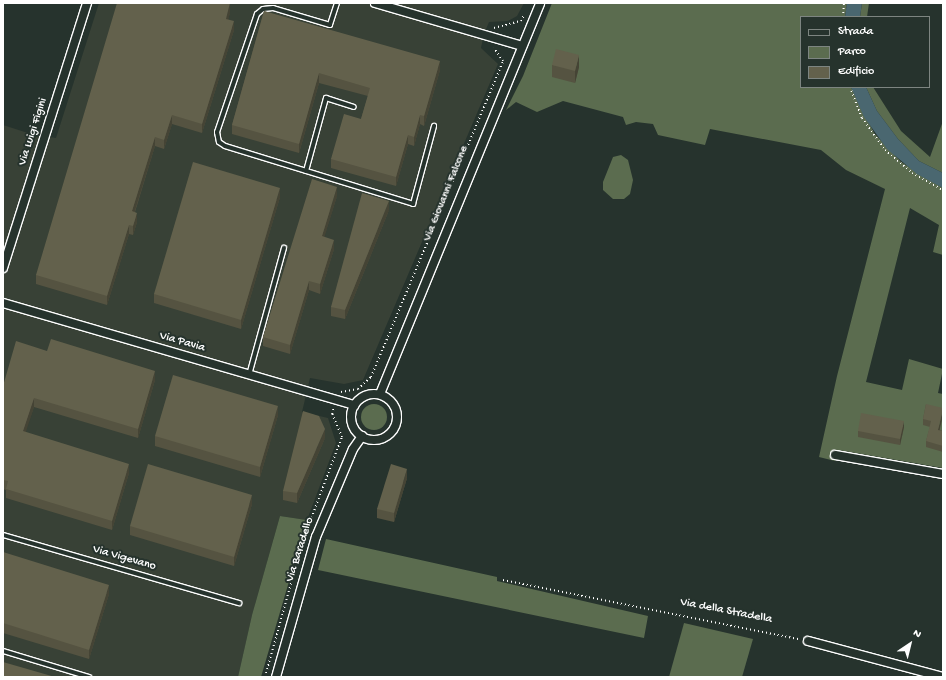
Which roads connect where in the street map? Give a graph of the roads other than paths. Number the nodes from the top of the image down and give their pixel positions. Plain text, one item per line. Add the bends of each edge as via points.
1 (87, 3) edge
2 (337, 3) edge
3 (375, 3) edge
4 (540, 3) edge
5 (522, 46) junction
6 (354, 107) dead end
7 (434, 126) dead end
8 (306, 171) junction
9 (284, 248) dead end
10 (3, 268) edge
11 (3, 303) edge
12 (249, 375) junction
13 (380, 394) junction
14 (354, 404) junction
15 (362, 436) junction
16 (835, 455) dead end
17 (943, 474) edge
18 (3, 535) edge
19 (239, 602) dead end
20 (808, 641) road end
21 (3, 651) edge
22 (89, 677) edge
23 (276, 677) edge
24 (942, 677) edge

1 - 10 street, Via Luigi Figini
2 - 8 lane via 330,25 273,8 263,8 257,14 217,132 218,142 225,146
3 - 5 street
4 - 5 street, Via Giovanni Falcone
5 - 13 street, Via Giovanni Falcone
6 - 8 lane via 326,98
7 - 8 lane via 413,204
9 - 12 lane
11 - 12 street, Via Pavia
12 - 14 street, Via Pavia
13 - 14 street via 365,395
13 - 15 street via 392,403 397,418 395,426 391,432 377,439
14 - 15 street via 353,425
15 - 23 street, Via Baradello via 353,449 316,537
16 - 17 street
18 - 19 lane, Via Vigevano
20 - 24 street
21 - 22 lane

